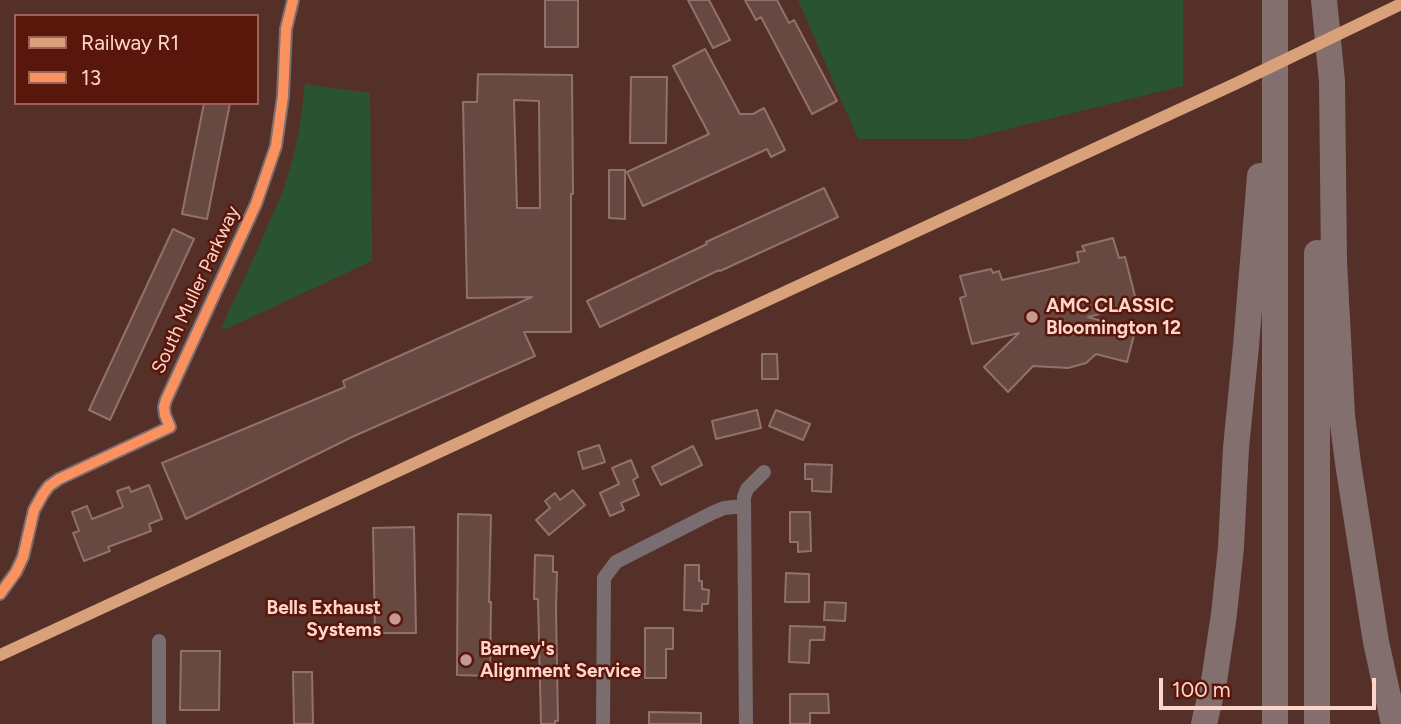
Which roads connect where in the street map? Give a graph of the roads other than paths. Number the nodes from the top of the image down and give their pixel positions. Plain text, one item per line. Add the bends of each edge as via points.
1 (293, 0) edge
2 (1275, 0) edge
3 (1316, 0) edge
4 (1325, 0) edge
5 (1275, 100) junction
6 (764, 472) dead end
7 (744, 506) junction
8 (0, 594) edge
9 (159, 641) dead end
10 (159, 724) edge
11 (603, 724) edge
12 (746, 724) edge
13 (1204, 724) edge
14 (1275, 724) edge
15 (1317, 724) edge
16 (1394, 724) edge

1 - 8 street, South Muller Parkway via 286,29 276,146 256,204 166,400 170,427 50,486 34,510 23,557
2 - 5 highway
3 - 15 highway
4 - 16 highway via 1332,81 1342,416 1376,642
5 - 13 highway via 1261,167 1224,614
5 - 14 highway
6 - 7 street via 747,489
7 - 11 street via 712,513 617,562 604,578
7 - 12 street
9 - 10 street

